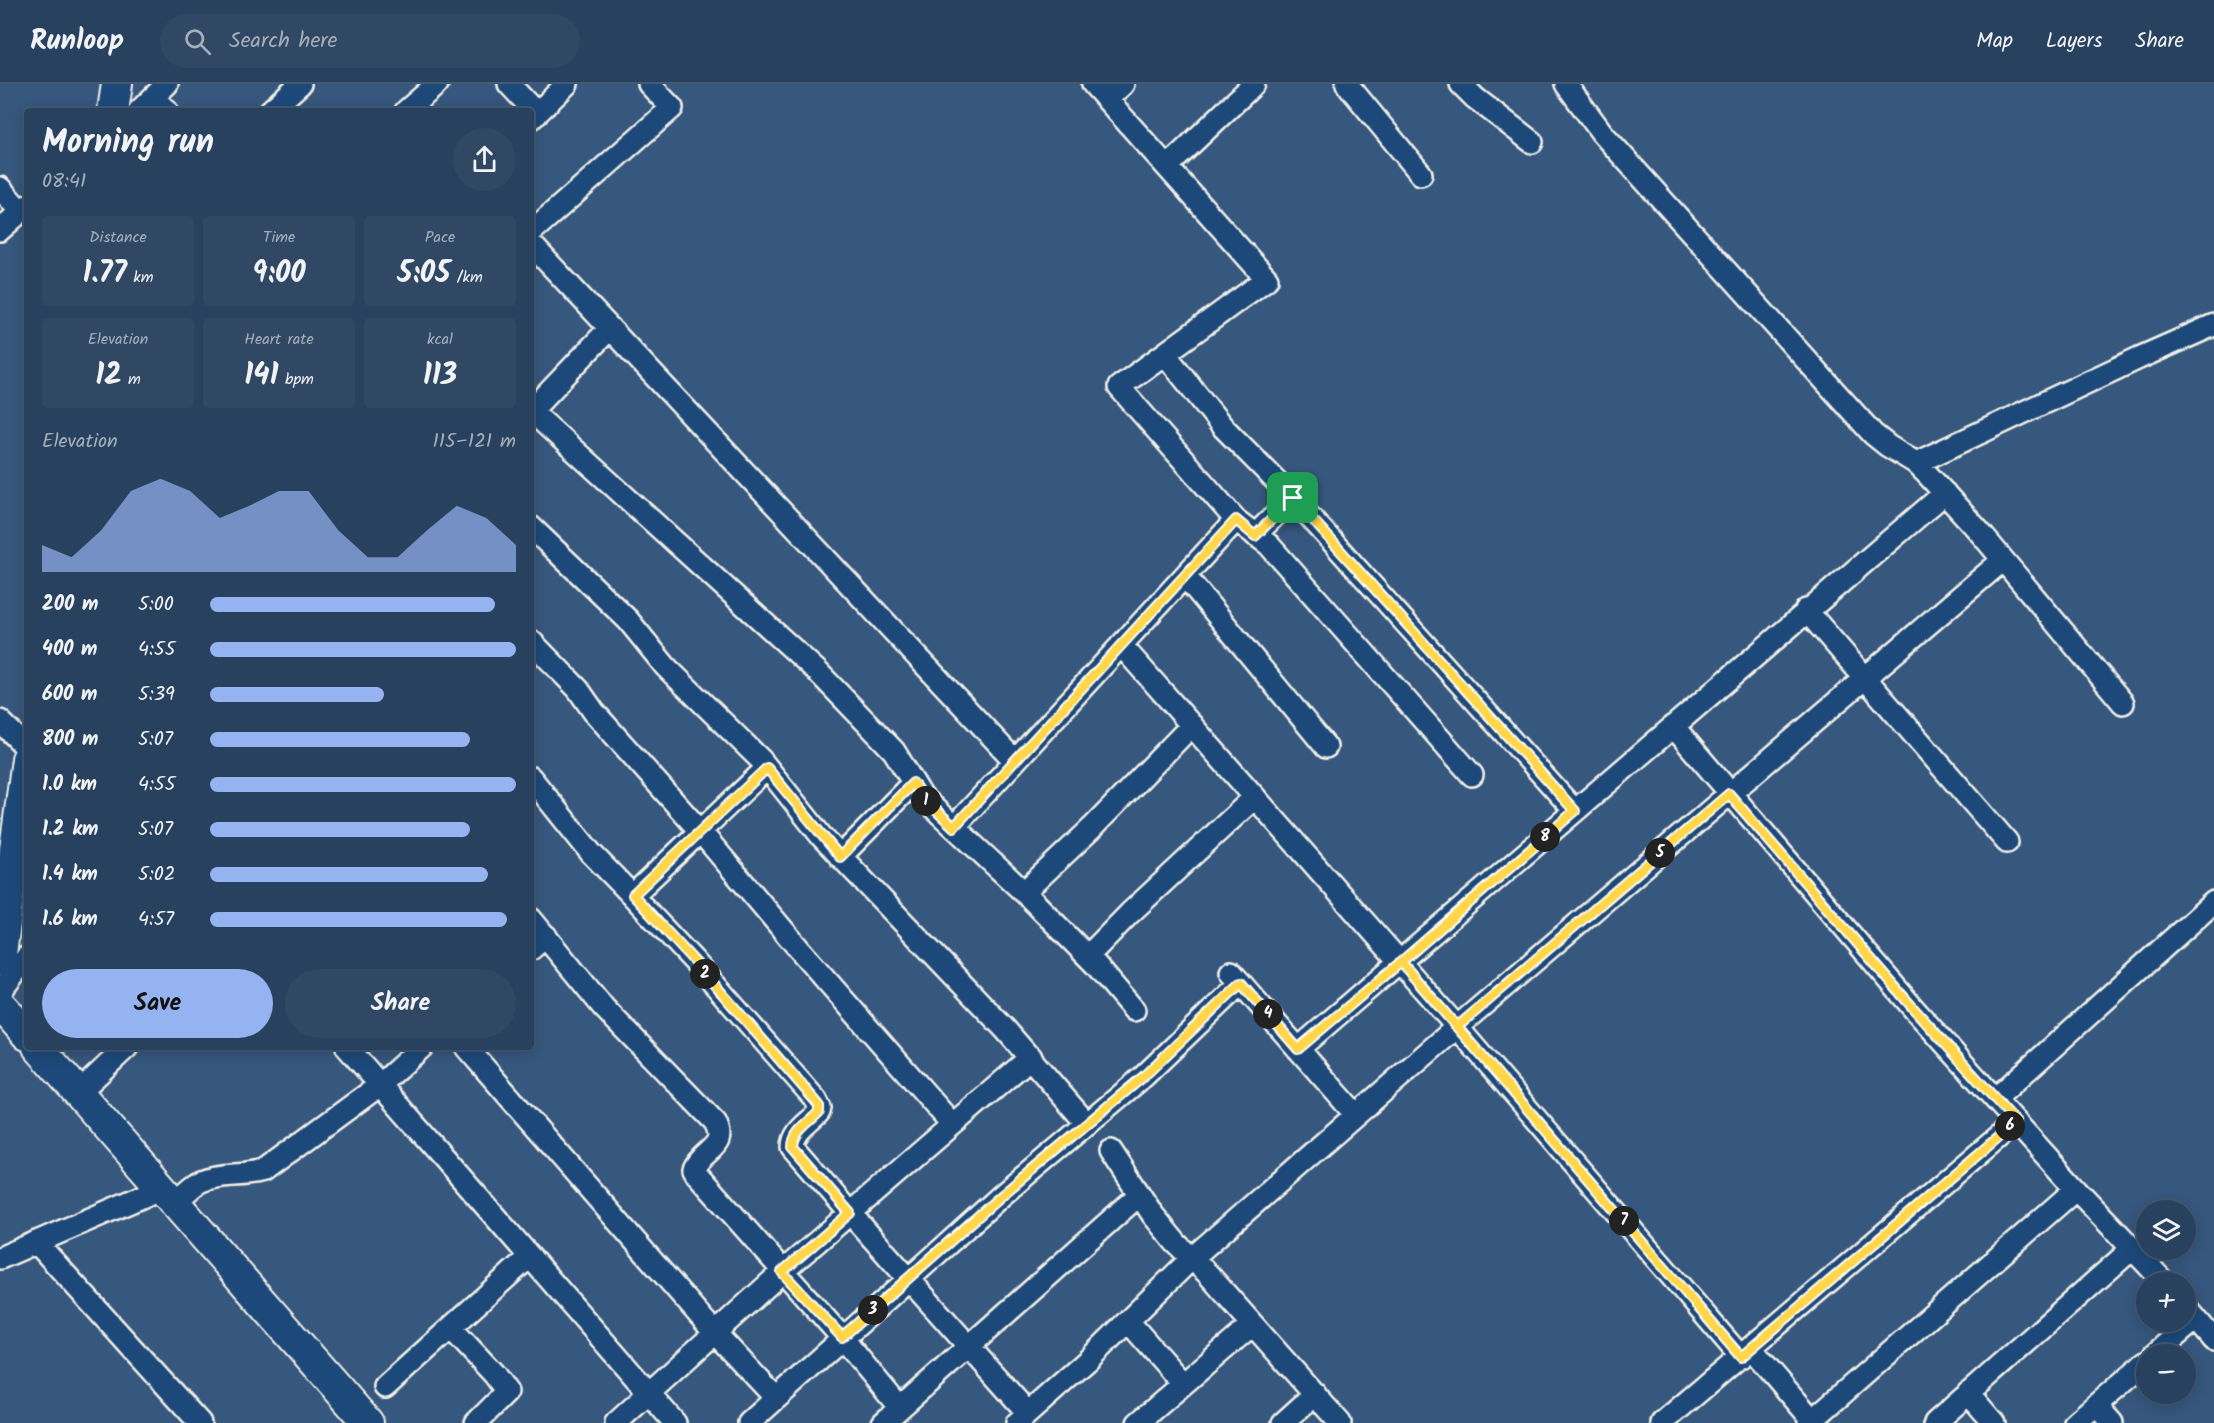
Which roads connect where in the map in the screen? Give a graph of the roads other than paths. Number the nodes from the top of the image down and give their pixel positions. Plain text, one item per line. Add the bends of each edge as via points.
1 (300, 84) edge
2 (437, 84) edge
3 (509, 84) edge
4 (567, 84) edge
5 (649, 84) edge
6 (1122, 84) edge
7 (1254, 84) edge
8 (1347, 84) edge
9 (1461, 84) edge
10 (1566, 84) edge
11 (1100, 92) edge
12 (273, 108) edge
13 (409, 108) edge
14 (527, 108) edge
15 (534, 117) edge
16 (1532, 142) dead end
17 (1167, 167) junction
18 (1421, 174) dead end
19 (0, 188) edge
20 (24, 209) edge
21 (534, 229) edge
22 (0, 230) edge
23 (534, 246) edge
24 (2214, 325) edge
25 (610, 328) junction
26 (1165, 354) junction
27 (534, 408) edge
28 (534, 414) edge
29 (1916, 464) junction
30 (1944, 493) junction
31 (1293, 498) junction
32 (1236, 520) junction
33 (534, 530) edge
34 (1255, 536) junction
35 (2003, 560) junction
36 (1185, 576) junction
37 (1806, 610) junction
38 (534, 644) edge
39 (1121, 645) junction
40 (1865, 678) junction
41 (2123, 703) dead end
42 (0, 721) edge
43 (1192, 725) junction
44 (1673, 726) junction
45 (24, 745) edge
46 (1326, 747) dead end
47 (1016, 760) junction
48 (767, 768) junction
49 (1472, 775) dead end
50 (24, 778) edge
51 (534, 782) edge
52 (913, 783) junction
53 (1729, 794) junction
54 (1255, 797) junction
55 (1575, 811) junction
56 (954, 827) junction
57 (700, 831) junction
58 (2007, 842) dead end
59 (840, 857) junction
60 (1024, 892) junction
61 (633, 895) junction
62 (2214, 902) edge
63 (4, 905) edge
64 (538, 943) edge
65 (1088, 956) junction
66 (0, 961) edge
67 (24, 961) edge
68 (1401, 962) junction
69 (0, 992) edge
70 (0, 1004) edge
71 (1134, 1010) dead end
72 (1457, 1027) junction
73 (24, 1032) edge
74 (1298, 1049) junction
75 (41, 1050) edge
76 (124, 1050) edge
77 (350, 1050) edge
78 (419, 1050) edge
79 (469, 1050) edge
80 (1031, 1057) junction
81 (380, 1084) junction
82 (78, 1093) junction
83 (1995, 1099) junction
84 (1356, 1115) junction
85 (2016, 1122) junction
86 (952, 1124) junction
87 (1087, 1124) junction
88 (1111, 1151) dead end
89 (2076, 1189) junction
90 (168, 1195) junction
91 (1139, 1195) junction
92 (850, 1213) junction
93 (36, 1242) junction
94 (2133, 1248) junction
95 (530, 1257) junction
96 (0, 1258) edge
97 (1192, 1258) junction
98 (782, 1272) junction
99 (2154, 1272) edge
100 (909, 1278) junction
101 (2196, 1319) edge
102 (1128, 1321) junction
103 (1252, 1324) junction
104 (451, 1328) junction
105 (2174, 1332) edge
106 (715, 1333) junction
107 (842, 1337) junction
108 (2214, 1340) edge
109 (2164, 1344) edge
110 (969, 1347) junction
111 (1746, 1352) junction
112 (2136, 1371) edge
113 (1183, 1384) junction
114 (385, 1388) dead end
115 (1968, 1393) junction
116 (648, 1394) junction
117 (1315, 1394) junction
118 (776, 1398) junction
119 (2096, 1405) junction
120 (900, 1408) junction
121 (1022, 1418) edge
122 (1812, 1422) edge
123 (200, 1423) edge
124 (369, 1423) edge
125 (476, 1423) edge
126 (616, 1423) edge
127 (675, 1423) edge
128 (749, 1423) edge
129 (884, 1423) edge
130 (1138, 1423) edge
131 (1283, 1423) edge
132 (1340, 1423) edge
133 (1662, 1423) edge
134 (1935, 1423) edge
135 (1994, 1423) edge
136 (2075, 1423) edge
137 (2112, 1423) edge

1 - 12 street
2 - 13 street
3 - 14 street
4 - 15 street
5 - 21 street via 672,108
6 - 11 street
7 - 17 street
8 - 18 street
9 - 16 street
10 - 29 street via 1609,141 1873,434
11 - 17 street
17 - 26 street via 1267,279
19 - 20 street
20 - 22 street
23 - 25 street
24 - 29 street
25 - 27 street
25 - 47 street
26 - 31 street via 1222,426
26 - 32 street via 1119,387
28 - 52 street via 816,671 894,751
29 - 30 street
30 - 35 street
30 - 37 street
31 - 34 street
31 - 55 street
32 - 34 street
32 - 36 street
33 - 48 street via 628,620 666,667
34 - 49 street via 1269,545
35 - 40 street
35 - 41 street
36 - 39 street
36 - 46 street
37 - 40 street
37 - 44 street
38 - 57 street via 578,689
39 - 43 street
39 - 47 street
40 - 53 street
40 - 58 street
42 - 45 street
43 - 54 street
43 - 60 street
44 - 53 street
44 - 55 street
47 - 56 street
48 - 57 street
48 - 59 street
50 - 63 main road
51 - 61 street via 591,853
52 - 56 street
52 - 59 street
53 - 72 street
53 - 83 street
54 - 65 street
54 - 68 street
55 - 68 street
56 - 60 street
57 - 61 street
57 - 86 street
59 - 80 street
60 - 65 street
61 - 92 street via 816,1100 819,1112 798,1132 793,1147
62 - 83 street
63 - 66 main road
64 - 98 street via 715,1122 718,1142 694,1169
65 - 71 street
67 - 69 street
68 - 72 street
68 - 74 street
70 - 73 main road
72 - 84 street
72 - 111 street
74 - 84 street
74 - 87 street via 1236,978 1144,1076
75 - 82 main road
76 - 82 street
77 - 81 street
78 - 81 street
79 - 106 street
80 - 86 street
80 - 87 street
81 - 90 street via 263,1171 212,1178
81 - 95 street
82 - 90 main road
83 - 85 street
84 - 97 street
85 - 89 street
85 - 111 street
86 - 92 street
87 - 100 street
88 - 91 street
89 - 94 street
89 - 122 street
90 - 93 street
90 - 124 main road
91 - 97 street via 1176,1244
91 - 110 street
92 - 98 street
92 - 100 street
93 - 96 street
93 - 123 street
94 - 99 street
94 - 115 street
95 - 104 street
95 - 116 street
97 - 102 street
97 - 103 street
98 - 106 street
98 - 107 street
100 - 107 street
100 - 110 street
101 - 108 street
102 - 113 street
102 - 121 street
103 - 113 street
103 - 117 street
104 - 114 street
104 - 125 street via 507,1392
105 - 109 street
106 - 116 street
106 - 118 street
107 - 118 street
107 - 120 street
110 - 120 street
110 - 121 street
111 - 122 street
111 - 133 street
112 - 119 street
113 - 130 street
115 - 134 street
115 - 135 street
116 - 126 street
116 - 127 street
117 - 131 street
117 - 132 street
118 - 128 street
119 - 136 street
119 - 137 street
120 - 129 street

